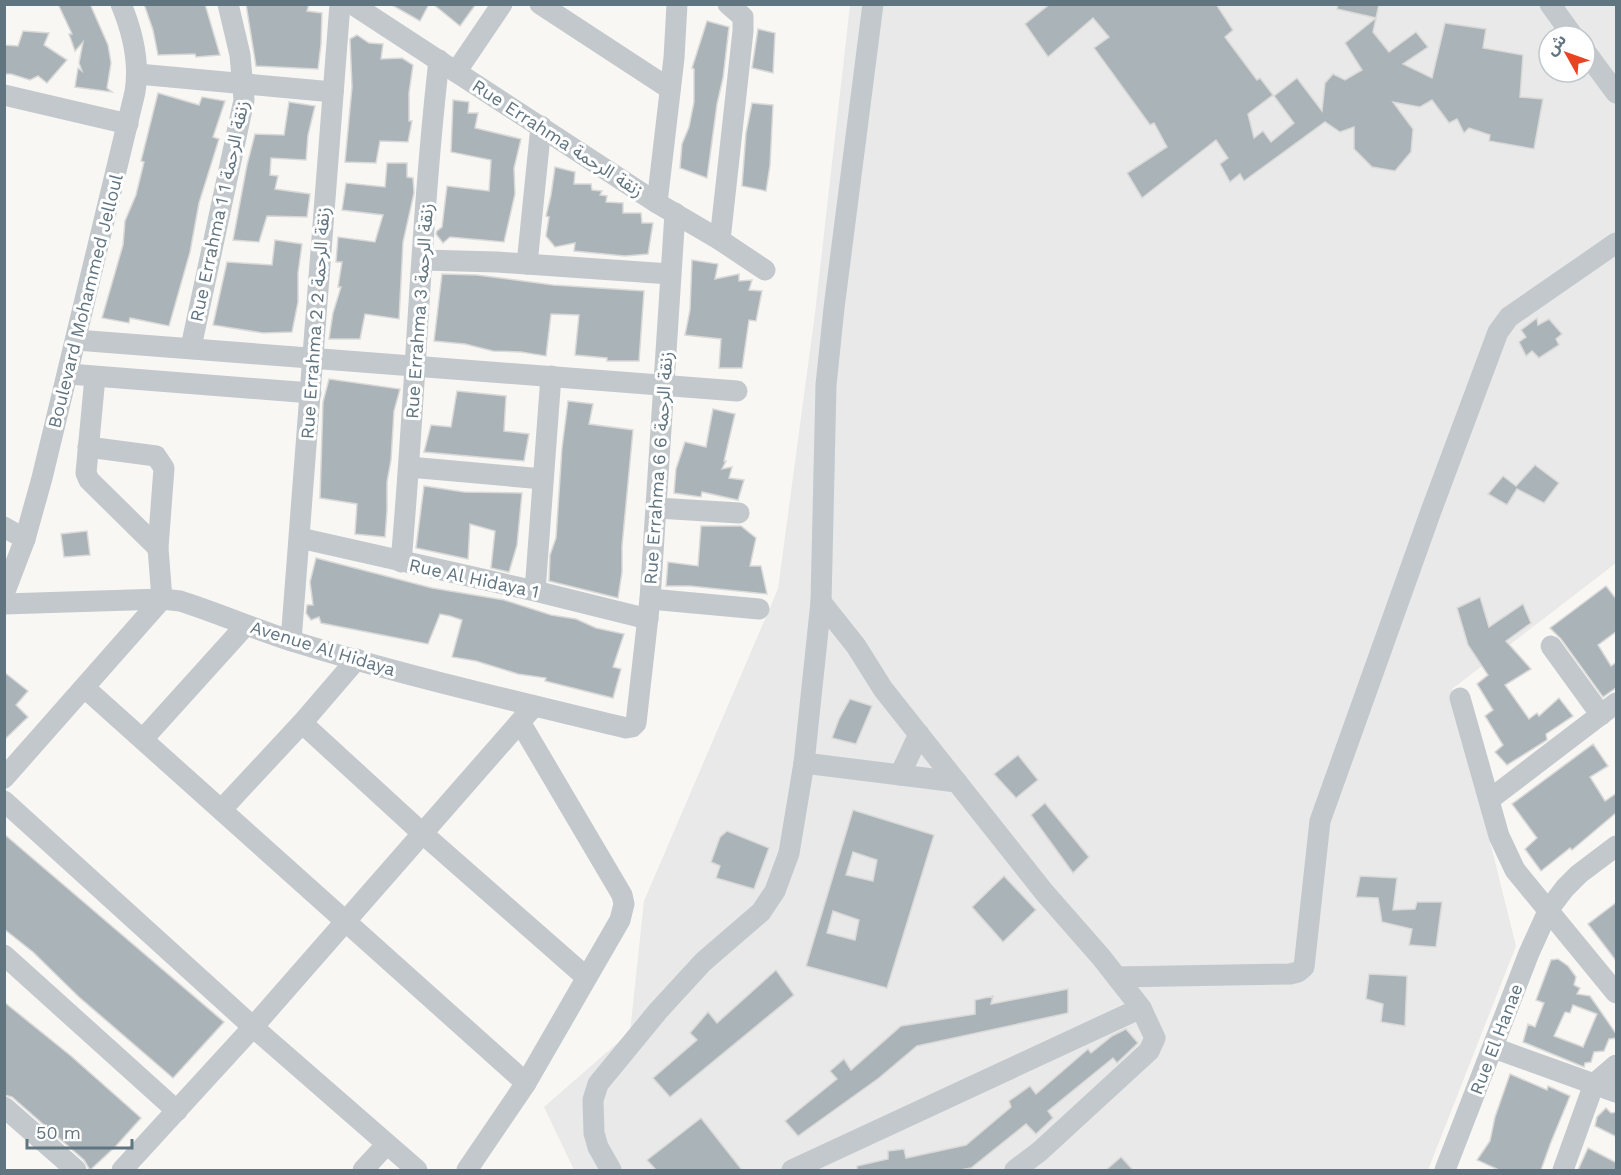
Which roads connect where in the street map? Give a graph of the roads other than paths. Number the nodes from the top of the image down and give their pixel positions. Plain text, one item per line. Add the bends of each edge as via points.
1 (121, 4) edge
2 (228, 4) edge
3 (340, 4) edge
4 (352, 4) edge
5 (502, 4) edge
6 (540, 4) edge
7 (677, 4) edge
8 (728, 4) edge
9 (873, 4) edge
10 (1550, 4) edge
11 (1565, 24) edge
12 (439, 60) junction
13 (1597, 67) edge
14 (456, 72) junction
15 (138, 74) junction
16 (244, 84) junction
17 (670, 89) junction
18 (333, 92) junction
19 (1617, 93) edge
20 (4, 95) edge
21 (128, 124) junction
22 (541, 126) junction
23 (666, 208) junction
24 (720, 240) junction
25 (1617, 243) edge
26 (423, 260) junction
27 (527, 264) junction
28 (765, 270) dead end
29 (670, 274) junction
30 (76, 340) junction
31 (191, 348) junction
32 (314, 358) junction
33 (415, 365) junction
34 (69, 374) junction
35 (551, 376) junction
36 (95, 377) junction
37 (663, 386) junction
38 (737, 391) dead end
39 (311, 393) junction
40 (88, 447) junction
41 (409, 467) junction
42 (543, 479) junction
43 (657, 508) junction
44 (738, 513) dead end
45 (10, 531) edge
46 (300, 538) junction
47 (159, 548) junction
48 (401, 562) junction
49 (535, 591) junction
50 (4, 594) edge
51 (162, 599) junction
52 (821, 602) junction
53 (4, 604) edge
54 (649, 609) junction
55 (759, 609) dead end
56 (246, 625) junction
57 (291, 640) junction
58 (1551, 646) dead end
59 (357, 659) junction
60 (85, 688) junction
61 (1460, 698) dead end
62 (1609, 709) edge
63 (527, 714) junction
64 (303, 723) junction
65 (636, 723) joint
66 (919, 734) junction
67 (143, 739) junction
68 (804, 763) junction
69 (900, 775) junction
70 (4, 778) edge
71 (957, 782) junction
72 (1489, 800) junction
73 (4, 801) edge
74 (222, 809) junction
75 (422, 833) junction
76 (1617, 846) edge
77 (1548, 909) junction
78 (345, 921) junction
79 (4, 955) edge
80 (586, 977) junction
81 (1118, 977) junction
82 (1616, 993) edge
83 (1142, 1008) junction
84 (254, 1028) junction
85 (1494, 1048) junction
86 (1617, 1065) edge
87 (526, 1083) junction
88 (1594, 1084) junction
89 (1617, 1092) edge
90 (4, 1107) edge
91 (177, 1111) junction
92 (386, 1144) junction
93 (76, 1170) edge
94 (122, 1170) edge
95 (363, 1170) edge
96 (417, 1170) edge
97 (467, 1170) edge
98 (611, 1170) edge
99 (792, 1170) edge
100 (1015, 1170) edge
101 (1445, 1170) edge
102 (1563, 1170) edge

1 - 15 street, Boulevard Mohammed Jelloul via 133,39
2 - 16 street, Rue Errahma 1 زنقة الرحمة 1
3 - 18 street, Rue Errahma 2 2 زنقة الرحمة
4 - 12 street, Rue Errahma زنقة الرحمة
5 - 14 street
6 - 17 street
7 - 17 street, Rue Errahma 6 6 زنقة الرحمة
8 - 24 street via 743,19
9 - 52 street via 826,385
10 - 11 street
12 - 14 street, Rue Errahma زنقة الرحمة
12 - 26 street, Rue Errahma 3 زنقة الرحمة
13 - 19 street
14 - 22 street, Rue Errahma زنقة الرحمة
15 - 16 street
15 - 21 street, Boulevard Mohammed Jelloul
16 - 18 street
16 - 31 street, Rue Errahma 1 زنقة الرحمة 1 via 240,121
17 - 23 street, Rue Errahma 6 6 زنقة الرحمة
18 - 32 street, Rue Errahma 2 2 زنقة الرحمة
20 - 21 street
21 - 30 street, Boulevard Mohammed Jelloul
22 - 23 street, Rue Errahma زنقة الرحمة
22 - 27 street
23 - 24 street, Rue Errahma زنقة الرحمة
23 - 29 street, Rue Errahma 6 6 زنقة الرحمة
24 - 28 street, Rue Errahma زنقة الرحمة
25 - 81 street via 1509,317 1498,332 1320,821 1304,967 1294,974
26 - 27 street
26 - 33 street, Rue Errahma 3 زنقة الرحمة
27 - 29 street
29 - 37 street, Rue Errahma 6 6 زنقة الرحمة
30 - 31 street
30 - 34 street, Boulevard Mohammed Jelloul
31 - 32 street
32 - 33 street
32 - 39 street, Rue Errahma 2 2 زنقة الرحمة
33 - 35 street
33 - 41 street, Rue Errahma 3 زنقة الرحمة
34 - 36 street
34 - 45 street, Boulevard Mohammed Jelloul
35 - 37 street
35 - 42 street
36 - 39 street
36 - 40 street
37 - 38 street
37 - 43 street, Rue Errahma 6 6 زنقة الرحمة
39 - 46 street, Rue Errahma 2 2 زنقة الرحمة
40 - 47 street via 89,480
40 - 47 street via 156,456 164,468
41 - 42 street
41 - 48 street, Rue Errahma 3 زنقة الرحمة
42 - 49 street
43 - 44 street
43 - 54 street, Rue Errahma 6 6 زنقة الرحمة
45 - 50 street, Boulevard Mohammed Jelloul
46 - 48 street, Rue Al Hidaya 1
46 - 57 street, Rue Errahma 2 2 زنقة الرحمة
47 - 51 street
48 - 49 street, Rue Al Hidaya 1
49 - 54 street, Rue Al Hidaya 1
51 - 53 street, Avenue Al Hidaya
51 - 56 street, Avenue Al Hidaya via 180,601
51 - 60 street
52 - 66 street
52 - 68 street
54 - 55 street, Rue Al Hidaya 1
54 - 65 street, Rue Errahma 6 6 زنقة الرحمة
56 - 57 street, Avenue Al Hidaya
56 - 67 street
57 - 59 street, Avenue Al Hidaya
58 - 62 street
59 - 63 street, Avenue Al Hidaya
59 - 64 street
60 - 67 street
60 - 70 street
61 - 72 street
62 - 72 street
63 - 65 street, Avenue Al Hidaya via 627,728
63 - 75 street
63 - 80 street via 624,900 620,920
64 - 74 street
64 - 75 street
66 - 69 street
66 - 71 street
67 - 74 street
68 - 69 street
68 - 98 street via 789,853 769,903 703,962 658,1011 595,1091 594,1133
69 - 71 street
71 - 81 street
72 - 77 street via 1499,836 1515,870
73 - 84 street
74 - 78 street
75 - 78 street
75 - 80 street
76 - 77 street, Rue El Hanae via 1579,874
77 - 82 street
77 - 85 street, Rue El Hanae
78 - 84 street
78 - 87 street
79 - 91 street
80 - 87 street
81 - 83 street
83 - 99 street
83 - 100 street via 1155,1038 1149,1051
84 - 91 street
84 - 92 street
85 - 88 street
85 - 101 street, Rue El Hanae
86 - 88 street
87 - 97 street
88 - 89 street
88 - 102 street
90 - 93 street
91 - 94 street
92 - 95 street
92 - 96 street

